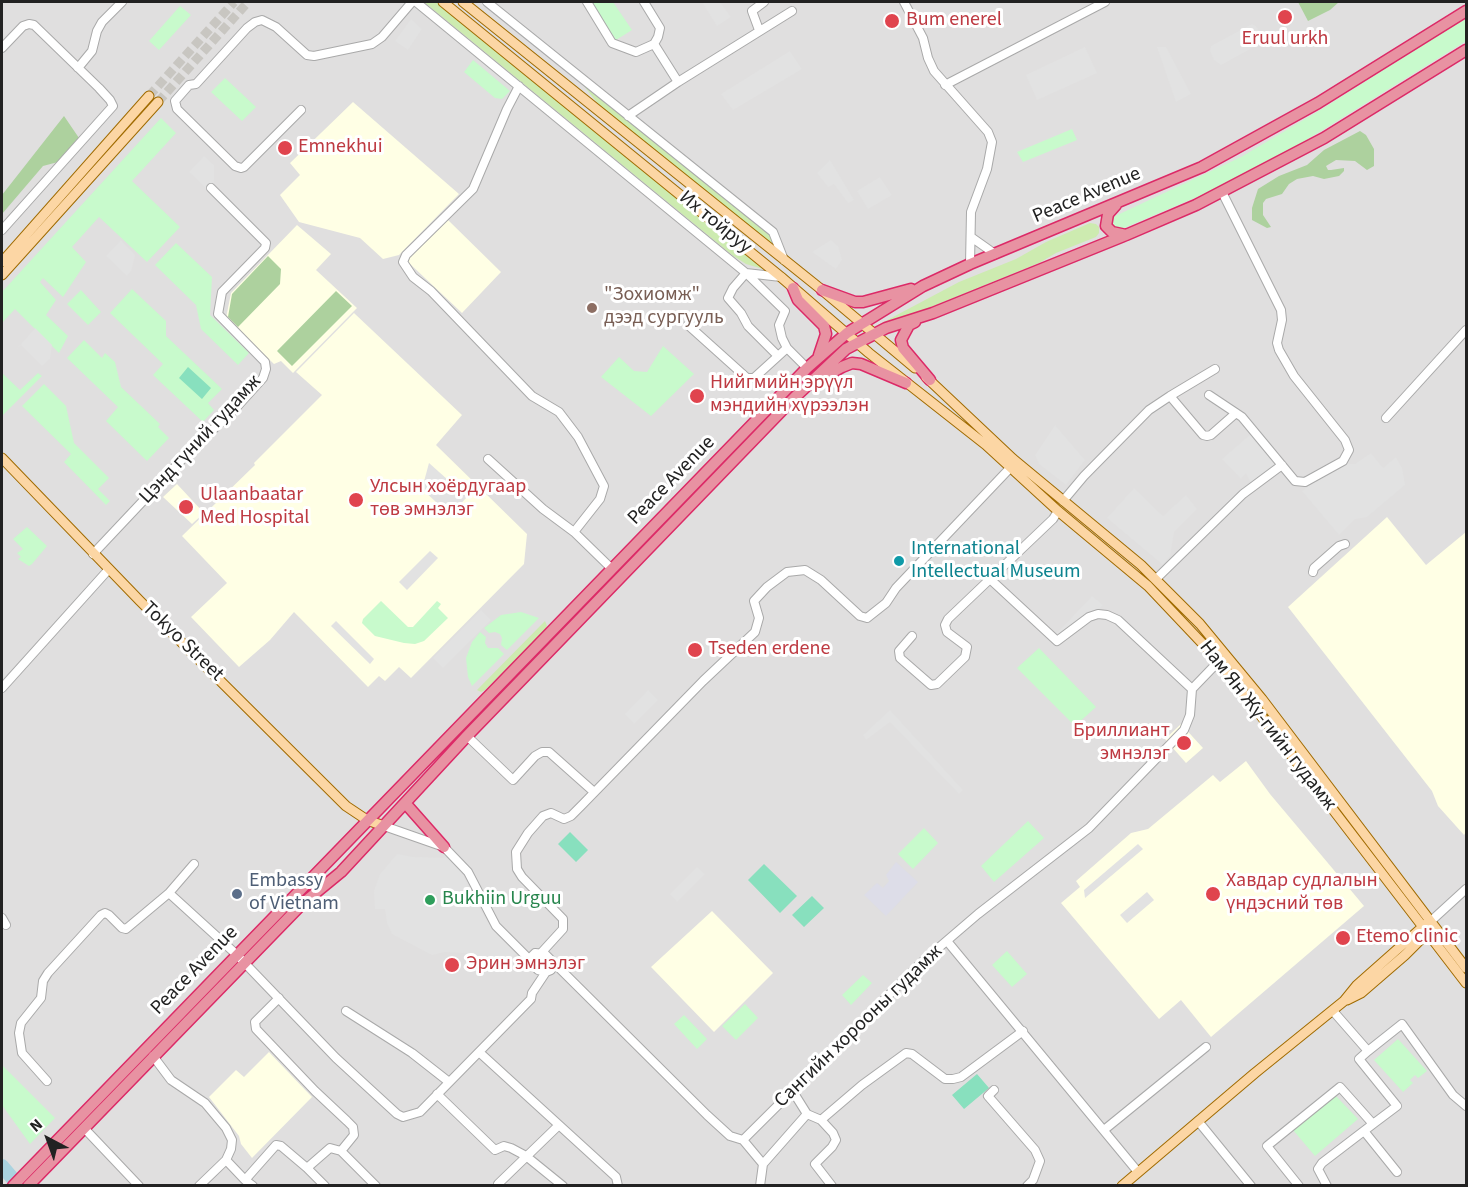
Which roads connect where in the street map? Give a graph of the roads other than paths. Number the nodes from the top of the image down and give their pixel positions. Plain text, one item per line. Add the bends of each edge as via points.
1 (122, 2) edge
2 (414, 2) edge
3 (443, 2) edge
4 (463, 2) edge
5 (488, 2) edge
6 (587, 2) edge
7 (644, 2) edge
8 (764, 2) edge
9 (904, 2) edge
10 (1105, 2) edge
11 (792, 11) dead end
12 (1467, 11) edge
13 (759, 30) junction
14 (654, 44) junction
15 (2, 48) edge
16 (1467, 50) edge
17 (78, 68) junction
18 (678, 82) junction
19 (945, 85) junction
20 (519, 86) junction
21 (149, 96) tunnel mouth
22 (158, 102) tunnel mouth
23 (301, 110) dead end
24 (628, 116) junction
25 (211, 188) dead end
26 (1222, 192) junction
27 (1121, 201) junction
28 (1082, 218) junction
29 (2, 230) edge
30 (1126, 235) junction
31 (971, 237) junction
32 (1091, 249) junction
33 (995, 254) junction
34 (784, 260) junction
35 (2, 262) edge
36 (970, 264) junction
37 (746, 273) junction
38 (2, 275) edge
39 (781, 277) junction
40 (923, 286) junction
41 (793, 288) junction
42 (822, 290) junction
43 (933, 313) junction
44 (861, 323) junction
45 (688, 325) dead end
46 (1467, 330) edge
47 (847, 333) junction
48 (874, 334) junction
49 (857, 342) junction
50 (787, 348) junction
51 (778, 356) junction
52 (817, 359) junction
53 (807, 368) junction
54 (1215, 369) dead end
55 (930, 380) junction
56 (906, 383) junction
57 (1209, 394) dead end
58 (1170, 396) junction
59 (794, 398) junction
60 (1236, 413) junction
61 (1386, 418) dead end
62 (986, 446) joint
63 (2, 458) edge
64 (488, 459) dead end
65 (1282, 465) junction
66 (1011, 467) junction
67 (1063, 501) junction
68 (1058, 511) junction
69 (574, 532) junction
70 (1345, 544) dead end
71 (93, 554) junction
72 (109, 569) junction
73 (612, 569) junction
74 (1313, 572) dead end
75 (990, 579) junction
76 (1156, 579) junction
77 (912, 636) dead end
78 (1219, 661) junction
79 (2, 688) edge
80 (1191, 689) junction
81 (467, 736) junction
82 (594, 792) junction
83 (406, 804) junction
84 (367, 820) junction
85 (384, 826) junction
86 (444, 847) junction
87 (194, 864) dead end
88 (1467, 889) edge
89 (169, 893) junction
90 (1427, 926) junction
91 (947, 940) junction
92 (542, 952) junction
93 (236, 954) junction
94 (530, 959) junction
95 (245, 963) junction
96 (554, 963) junction
97 (1467, 968) edge
98 (546, 972) junction
99 (1467, 983) edge
100 (279, 998) junction
101 (346, 1011) dead end
102 (1333, 1011) junction
103 (1023, 1031) junction
104 (1206, 1047) dead end
105 (1368, 1051) junction
106 (479, 1052) junction
107 (153, 1056) junction
108 (47, 1081) dead end
109 (449, 1082) junction
110 (792, 1090) junction
111 (994, 1090) dead end
112 (437, 1094) junction
113 (1467, 1106) edge
114 (807, 1114) junction
115 (821, 1120) junction
116 (1198, 1121) junction
117 (1373, 1124) junction
118 (558, 1125) junction
119 (84, 1128) junction
120 (1104, 1130) junction
121 (1364, 1131) junction
122 (743, 1140) junction
123 (341, 1151) junction
124 (526, 1156) junction
125 (226, 1160) junction
126 (42, 1163) junction
127 (763, 1164) junction
128 (307, 1168) junction
129 (1138, 1172) junction
130 (1397, 1172) dead end
131 (245, 1180) junction
132 (13, 1185) edge
133 (28, 1185) edge
134 (139, 1185) edge
135 (199, 1185) edge
136 (253, 1185) edge
137 (325, 1185) edge
138 (376, 1185) edge
139 (500, 1185) edge
140 (564, 1185) edge
141 (618, 1185) edge
142 (760, 1185) edge
143 (832, 1185) edge
144 (1027, 1185) edge
145 (1122, 1185) edge
146 (1251, 1185) edge
147 (1299, 1185) edge
148 (1327, 1185) edge

1 - 17 street via 102,22 92,51
2 - 20 street
2 - 23 street via 372,44 314,56 307,55 276,27 262,20 255,22 175,101 177,109 241,168
3 - 39 main road, Их тойруу
4 - 34 main road, Их тойруу
5 - 24 street
6 - 14 street via 612,43 636,52
7 - 14 street via 660,28
8 - 13 street via 752,12
9 - 19 street via 923,38 928,58
10 - 19 street
11 - 13 street
12 - 27 highway, Peace Avenue via 1249,143
13 - 18 street
14 - 18 street
15 - 17 street via 23,26 31,24
16 - 26 highway, Peace Avenue via 1324,138
17 - 29 street via 113,106
18 - 24 street
19 - 31 street via 968,107 992,142 971,212
20 - 37 street
20 - 69 street via 473,189 403,262 413,277 532,396 559,412 578,436 604,486 597,504
21 - 35 main road
22 - 38 main road
24 - 34 street via 773,232
25 - 71 street, Цэнд гүний гудамж via 266,243 222,292 218,314 265,362 266,369 263,378 235,409
26 - 30 highway, Peace Avenue
26 - 65 street via 1281,310 1279,350 1300,384 1346,440 1348,450 1343,461 1305,482 1295,481
27 - 28 highway, Peace Avenue
27 - 30 highway via 1110,211 1106,223 1112,232
28 - 32 highway via 1096,220 1102,227 1101,237
28 - 33 highway, Peace Avenue
30 - 32 highway, Peace Avenue
31 - 33 street
31 - 36 street
32 - 43 highway, Peace Avenue
33 - 36 highway, Peace Avenue
34 - 42 main road, Их тойруу
36 - 40 highway, Peace Avenue
37 - 39 street
37 - 50 street via 785,311 779,325
37 - 51 street via 728,298 748,326
39 - 41 main road, Их тойруу
40 - 42 highway via 863,302
40 - 44 highway, Peace Avenue
41 - 47 main road, Их тойруу
41 - 52 highway via 798,300 824,326 826,334
42 - 44 main road, Их тойруу
43 - 48 highway, Peace Avenue
43 - 55 highway via 909,325 901,340 903,348
44 - 47 highway, Peace Avenue
44 - 48 main road, Их тойруу
45 - 51 street via 747,378 754,378
46 - 61 street
47 - 49 main road, Их тойруу
47 - 52 highway, Peace Avenue
48 - 49 highway, Peace Avenue
48 - 55 main road, Их тойруу
49 - 56 main road, Их тойруу
49 - 59 highway, Peace Avenue
50 - 51 street
50 - 53 street
52 - 53 highway, Peace Avenue
53 - 73 highway, Peace Avenue
54 - 58 street
55 - 67 main road, Нам Ян Жү-гийн гудамж
56 - 59 highway via 852,363 829,373
56 - 62 main road, Их тойруу
57 - 60 street
58 - 60 street via 1206,436
58 - 67 street via 1149,410
59 - 81 highway, Peace Avenue
60 - 65 street
62 - 66 main road, Нам Ян Жү-гийн гудамж
63 - 71 main road, Tokyo Street
64 - 69 street
65 - 76 street via 1230,505
66 - 68 main road, Нам Ян Жү-гийн гудамж
66 - 82 street via 886,603 867,618 805,570 788,572 767,587 754,601 759,618 755,632
67 - 76 main road, Нам Ян Жү-гийн гудамж
68 - 75 street
68 - 78 main road, Нам Ян Жү-гийн гудамж via 1148,586
69 - 73 street
70 - 74 street
71 - 72 main road, Tokyo Street
72 - 79 street
72 - 84 main road, Tokyo Street via 346,806
73 - 84 highway, Peace Avenue
75 - 77 street via 948,619 947,633 967,647 965,657 937,684 931,685 900,658 899,651
75 - 80 street via 1057,641 1089,617 1098,614 1118,620
76 - 90 main road, Нам Ян Жү-гийн гудамж via 1244,675
78 - 80 street
78 - 90 main road, Нам Ян Жү-гийн гудамж
80 - 91 street via 1184,730 1089,828
81 - 82 street via 513,780 535,756 549,752
81 - 83 highway, Peace Avenue
82 - 92 street via 571,816 543,816 516,852 522,877 563,919 562,929
83 - 85 highway, Peace Avenue
83 - 86 highway
84 - 85 main road, Tokyo Street
84 - 93 highway, Peace Avenue
85 - 86 street
85 - 95 highway, Peace Avenue
86 - 94 street via 468,872 496,926
87 - 89 street
88 - 90 street
89 - 93 street
89 - 108 street via 126,929 109,915 101,915 48,973 41,998 21,1023 19,1033 22,1053
90 - 97 main road, Нам Ян Жү-гийн гудамж
90 - 99 main road, Нам Ян Жү-гийн гудамж
90 - 102 main road via 1361,993
91 - 103 street, Сангийн хорооны гудамж
91 - 110 street, Сангийн хорооны гудамж
92 - 94 street
92 - 96 street
93 - 95 street
93 - 126 highway, Peace Avenue
94 - 98 street via 538,970
95 - 100 street
95 - 107 highway, Peace Avenue
96 - 98 street
96 - 122 street via 707,1115 730,1136
98 - 106 street via 531,999
100 - 112 street via 397,1114 403,1117 420,1112
100 - 123 street via 255,1022 256,1029 353,1127 353,1138
101 - 109 street
102 - 105 street
102 - 116 main road
103 - 115 street via 953,1079 945,1079 906,1053
103 - 120 street, Сангийн хорооны гудамж
104 - 120 street
105 - 113 street via 1402,1024 1454,1095
105 - 117 street via 1359,1059 1396,1106
106 - 109 street
106 - 118 street
107 - 119 highway, Peace Avenue
107 - 125 street via 171,1080 205,1103 226,1128 232,1140
109 - 112 street
110 - 114 street
110 - 122 street, Сангийн хорооны гудамж
111 - 144 street via 988,1096 1040,1161
112 - 124 street via 495,1150 504,1146
114 - 115 street
114 - 127 street
115 - 143 street via 836,1140 814,1164
116 - 129 main road
116 - 146 street
117 - 121 street
117 - 147 street via 1340,1088 1267,1146
118 - 124 street
118 - 141 street via 616,1177
119 - 126 highway, Peace Avenue
119 - 134 street
120 - 129 street, Сангийн хорооны гудамж
121 - 130 street
121 - 148 street via 1322,1163 1318,1169
122 - 127 street
123 - 128 street via 330,1148
123 - 138 street
124 - 139 street
124 - 140 street
125 - 131 street
125 - 135 street
126 - 132 highway
126 - 133 highway
127 - 142 street
128 - 131 street via 276,1145
128 - 137 street
129 - 145 main road
131 - 136 street

